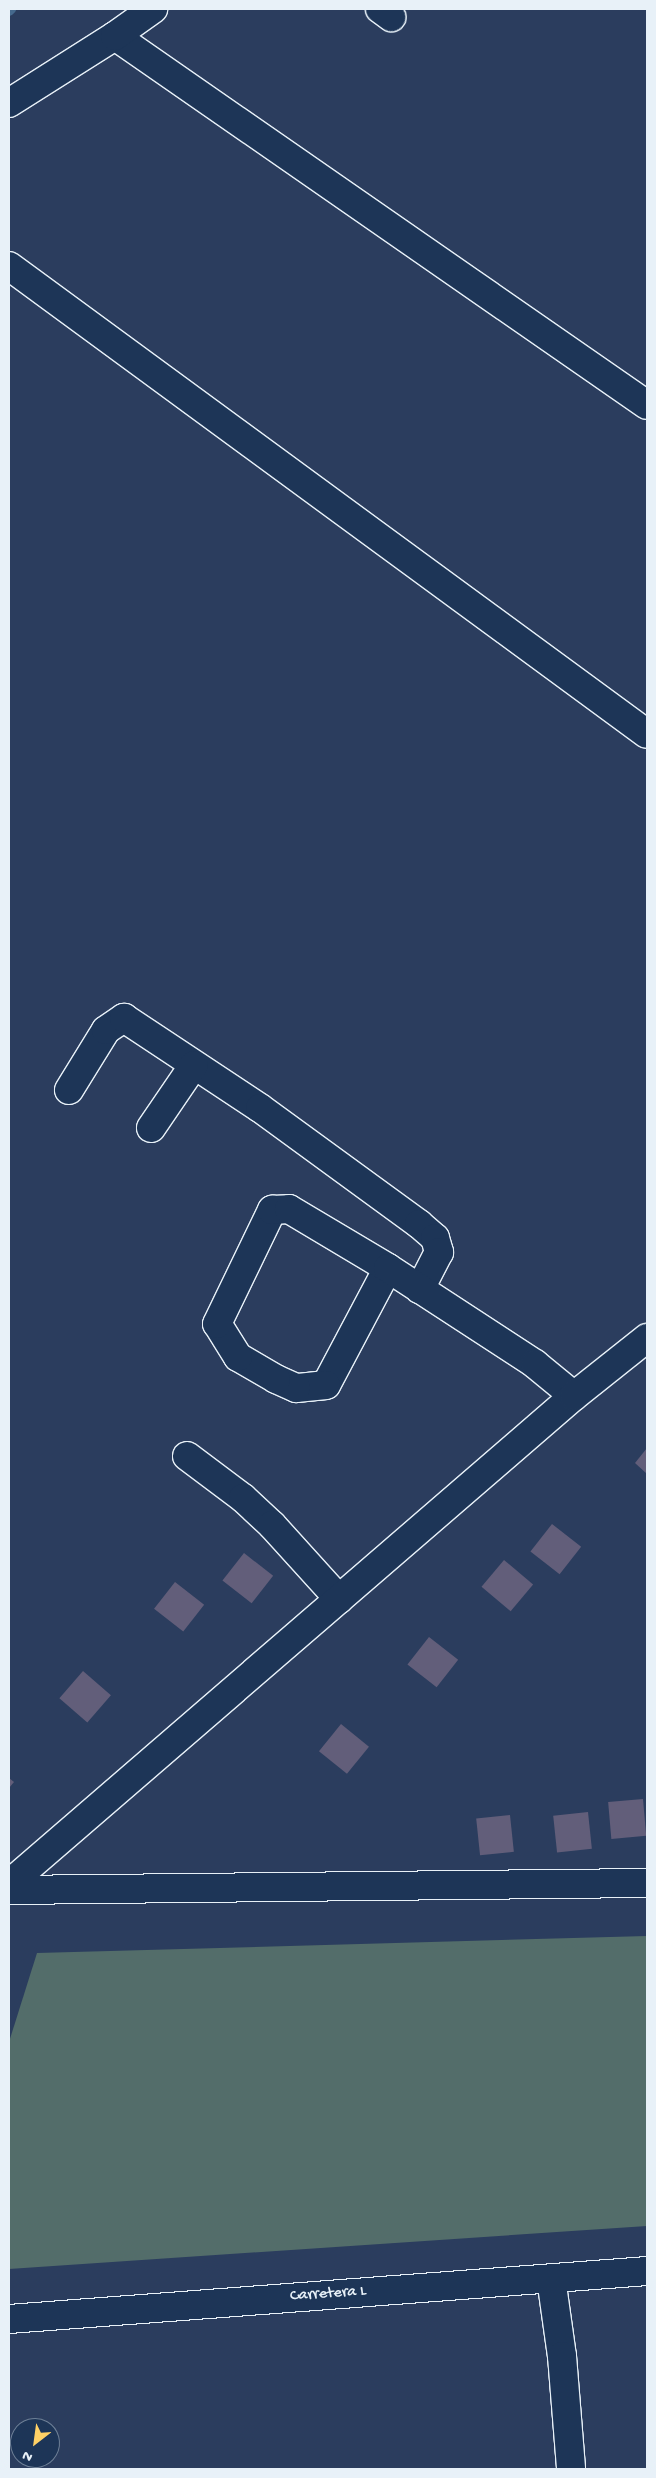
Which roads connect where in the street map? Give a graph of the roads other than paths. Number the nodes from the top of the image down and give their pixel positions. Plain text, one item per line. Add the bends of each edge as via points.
1 (153, 9) edge
2 (115, 36) junction
3 (9, 104) edge
4 (9, 266) edge
5 (647, 406) edge
6 (647, 734) edge
7 (194, 1065) junction
8 (69, 1090) dead end
9 (151, 1128) dead end
10 (388, 1268) junction
11 (420, 1289) junction
12 (647, 1338) edge
13 (574, 1396) junction
14 (186, 1456) dead end
15 (339, 1599) junction
16 (647, 1883) edge
17 (9, 1884) edge
18 (9, 1890) edge
19 (647, 2271) edge
20 (551, 2278) junction
21 (9, 2319) edge
22 (571, 2469) edge

1 - 2 street
2 - 3 street
2 - 5 street
4 - 6 street
7 - 8 street via 124,1018 106,1030
7 - 9 street
7 - 11 street via 260,1108 435,1238 439,1252
10 - 10 street via 326,1385 296,1388 276,1379 238,1357 217,1324 272,1210 289,1209
10 - 11 street
11 - 13 street via 535,1364
12 - 13 street
13 - 15 street
14 - 15 street via 243,1498 272,1525
15 - 17 street
16 - 18 street
19 - 20 street, Carretera L
20 - 21 street, Carretera L
20 - 22 street via 562,2356

